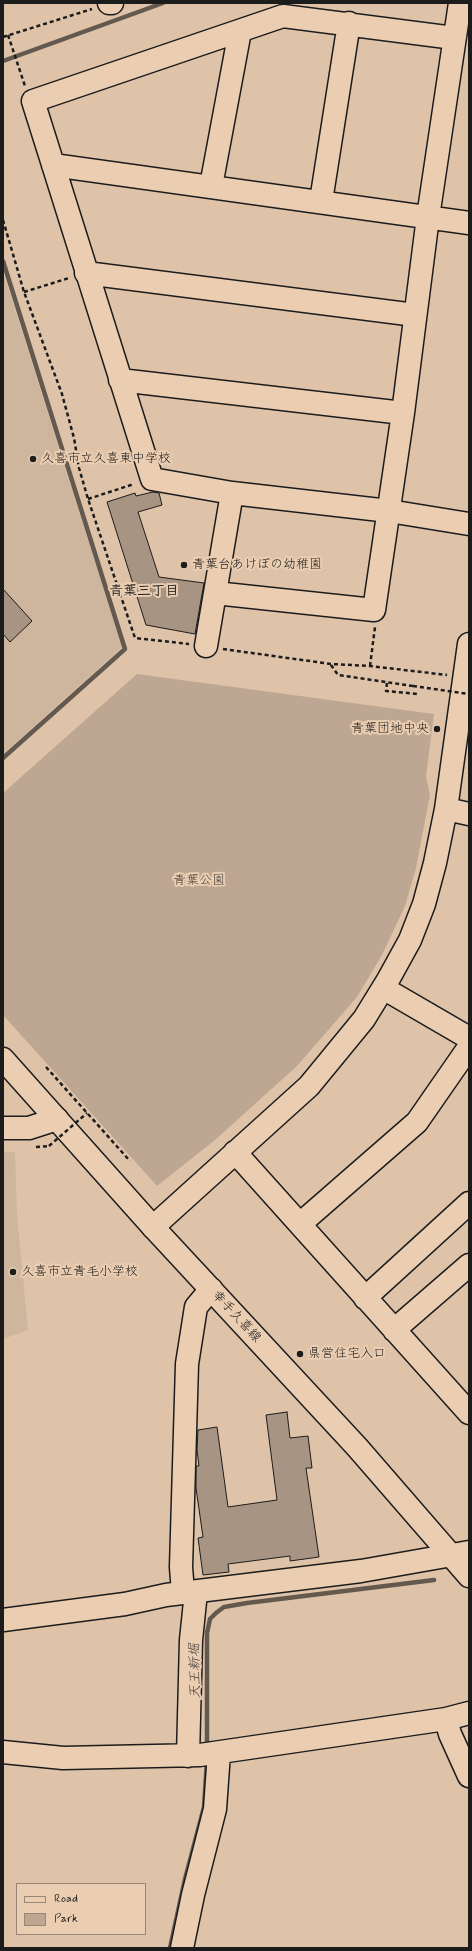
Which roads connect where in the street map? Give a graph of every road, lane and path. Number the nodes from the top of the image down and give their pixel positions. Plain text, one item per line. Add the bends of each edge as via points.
1 (110, 3) edge
2 (460, 3) edge
3 (349, 23) junction
4 (240, 31) junction
5 (8, 35) junction
6 (3, 37) edge
7 (454, 38) junction
8 (33, 102) junction
9 (53, 164) junction
10 (211, 186) junction
11 (321, 201) junction
12 (428, 217) junction
13 (3, 220) edge
14 (469, 223) edge
15 (86, 273) junction
16 (24, 292) junction
17 (415, 315) junction
18 (120, 380) junction
19 (403, 413) junction
20 (152, 479) junction
21 (232, 493) junction
22 (88, 499) junction
23 (389, 511) junction
24 (469, 524) edge
25 (215, 593) junction
26 (374, 610) junction
27 (469, 644) edge
28 (206, 646) junction
29 (331, 664) junction
30 (370, 666) junction
31 (448, 675) dead end
32 (387, 683) junction
33 (418, 694) dead end
34 (469, 694) edge
35 (446, 809) junction
36 (469, 814) edge
37 (383, 988) junction
38 (469, 1038) edge
39 (469, 1047) edge
40 (3, 1058) edge
41 (46, 1067) dead end
42 (87, 1113) junction
43 (57, 1119) junction
44 (3, 1128) edge
45 (50, 1146) dead end
46 (235, 1152) junction
47 (130, 1161) dead end
48 (469, 1203) edge
49 (300, 1224) junction
50 (153, 1227) junction
51 (469, 1265) edge
52 (210, 1289) junction
53 (365, 1298) junction
54 (394, 1330) junction
55 (469, 1413) edge
56 (459, 1553) edge
57 (469, 1576) edge
58 (190, 1592) junction
59 (3, 1620) edge
60 (469, 1713) edge
61 (446, 1719) junction
62 (3, 1752) edge
63 (206, 1754) junction
64 (469, 1776) edge
65 (182, 1948) edge

1 - 5 path
2 - 7 street
3 - 4 street via 283,16
3 - 7 street
3 - 11 street
4 - 8 street
4 - 10 street
5 - 6 path
5 - 8 path via 27,95
7 - 12 street
8 - 9 street
9 - 10 street
9 - 15 street
10 - 11 street
11 - 12 street
12 - 14 street
12 - 17 street
13 - 16 path
15 - 16 path
15 - 17 street
15 - 18 street
16 - 22 path via 62,394
17 - 19 street
18 - 19 street
18 - 20 street
19 - 23 street
20 - 21 street
20 - 22 path
21 - 23 street
21 - 25 street
22 - 28 path via 135,638
23 - 24 street
23 - 26 street
25 - 26 street
25 - 28 street
26 - 30 path via 376,619
27 - 35 street
28 - 29 path
29 - 30 path
29 - 32 path via 338,675
30 - 31 path
32 - 33 path via 386,691
32 - 34 path, bridge
35 - 36 street
35 - 37 street via 424,904 410,940
37 - 38 street
37 - 46 street via 364,1019 309,1086
39 - 49 street via 417,1122
40 - 43 street, 幸手久喜線
41 - 42 path
42 - 45 path, bridge
42 - 47 path
43 - 44 street via 29,1128
43 - 50 street, 幸手久喜線
46 - 49 street
46 - 50 street
48 - 53 street
49 - 53 street
50 - 52 street, 幸手久喜線
51 - 54 street
52 - 56 street, 幸手久喜線
52 - 58 street via 196,1307 187,1364 180,1567
53 - 54 street
54 - 55 street
56 - 57 street, 幸手久喜線
56 - 58 street via 361,1571
58 - 59 street
58 - 63 street via 191,1640
60 - 61 street
61 - 63 street
61 - 64 street
62 - 63 street via 63,1758
63 - 65 street via 215,1809 192,1895

